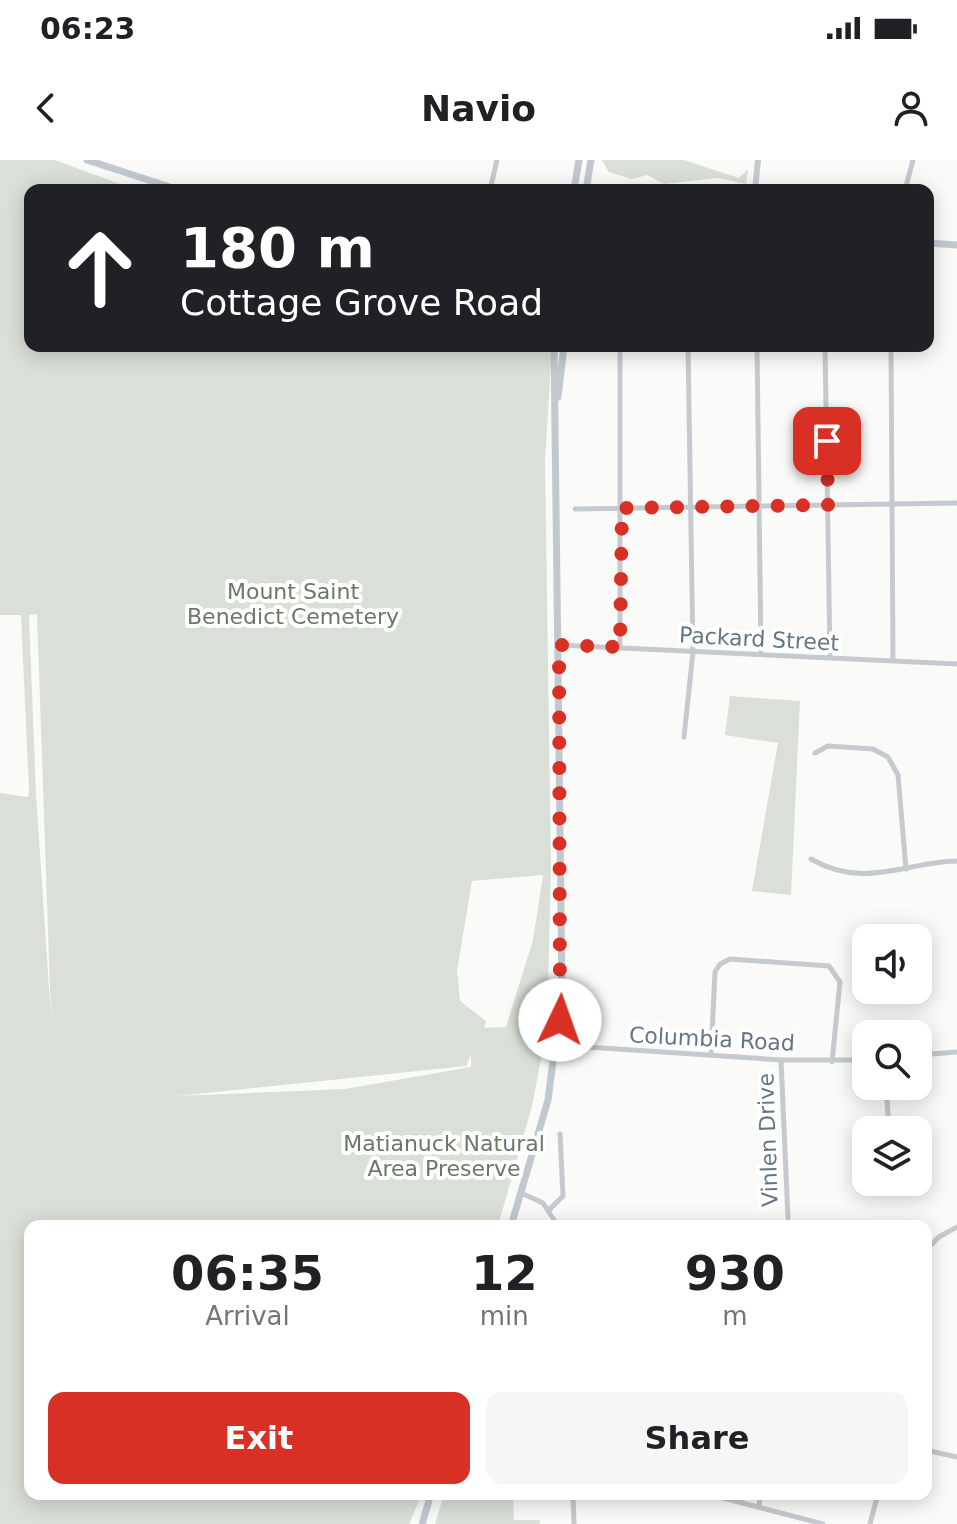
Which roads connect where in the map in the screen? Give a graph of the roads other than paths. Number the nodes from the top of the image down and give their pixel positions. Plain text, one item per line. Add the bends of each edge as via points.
1 (87, 160) edge
2 (119, 160) edge
3 (497, 160) edge
4 (579, 160) edge
5 (591, 160) edge
6 (758, 160) edge
7 (913, 160) edge
8 (117, 172) junction
9 (158, 184) edge
10 (491, 184) edge
11 (575, 184) edge
12 (587, 184) edge
13 (756, 184) edge
14 (907, 184) edge
15 (934, 243) edge
16 (957, 245) edge
17 (554, 352) edge
18 (563, 352) edge
19 (620, 352) edge
20 (688, 352) edge
21 (757, 352) edge
22 (825, 352) edge
23 (891, 352) edge
24 (557, 399) junction
25 (957, 503) edge
26 (828, 505) junction
27 (891, 505) junction
28 (759, 506) junction
29 (690, 507) junction
30 (622, 508) junction
31 (575, 509) dead end
32 (559, 645) junction
33 (620, 647) junction
34 (693, 652) junction
35 (761, 654) junction
36 (830, 658) junction
37 (893, 661) junction
38 (957, 664) edge
39 (684, 737) dead end
40 (815, 753) dead end
41 (811, 859) dead end
42 (957, 861) edge
43 (906, 869) junction
44 (557, 1045) junction
45 (957, 1052) edge
46 (711, 1054) junction
47 (932, 1054) edge
48 (781, 1060) junction
49 (852, 1061) edge
50 (832, 1062) junction
51 (560, 1134) dead end
52 (521, 1193) junction
53 (549, 1210) junction
54 (788, 1218) dead end
55 (513, 1220) edge
56 (555, 1220) edge
57 (957, 1227) edge
58 (932, 1244) edge
59 (932, 1451) edge
60 (957, 1457) edge
61 (429, 1500) edge
62 (573, 1500) edge
63 (736, 1500) edge
64 (760, 1500) edge
65 (876, 1500) edge
66 (759, 1505) junction
67 (422, 1524) edge
68 (574, 1524) edge
69 (823, 1524) edge
70 (870, 1524) edge

1 - 8 main road
2 - 8 street
3 - 10 street
4 - 11 main road
5 - 12 main road
6 - 13 street
7 - 14 street
8 - 9 main road
15 - 16 main road
17 - 24 main road
18 - 24 main road
19 - 30 street
20 - 29 street
21 - 28 street
22 - 26 street
23 - 27 street
24 - 32 main road
25 - 27 street
26 - 27 street
26 - 28 street
26 - 36 street
27 - 37 street
28 - 29 street
28 - 35 street
29 - 30 street
29 - 34 street
30 - 31 street
30 - 33 street
32 - 33 street, Packard Street
32 - 44 main road via 562,991
33 - 34 street, Packard Street
34 - 35 street, Packard Street
34 - 39 street
35 - 36 street, Packard Street
36 - 37 street, Packard Street
37 - 38 street, Packard Street
40 - 43 street via 828,746 873,749 888,757 898,775
41 - 43 street via 826,868 879,875
42 - 43 street
44 - 46 street, Columbia Road
44 - 52 main road via 548,1100
45 - 47 street
46 - 48 street, Columbia Road
46 - 50 street via 715,972 730,959 829,966 836,971 840,982
48 - 50 street, Columbia Road
48 - 54 street, Vinlen Drive
49 - 50 street, Columbia Road
51 - 53 street via 563,1196
52 - 53 street
52 - 55 main road
53 - 56 street
57 - 58 street
59 - 60 street
61 - 67 main road
62 - 68 street
63 - 66 street
64 - 66 street
65 - 70 street
66 - 69 street

